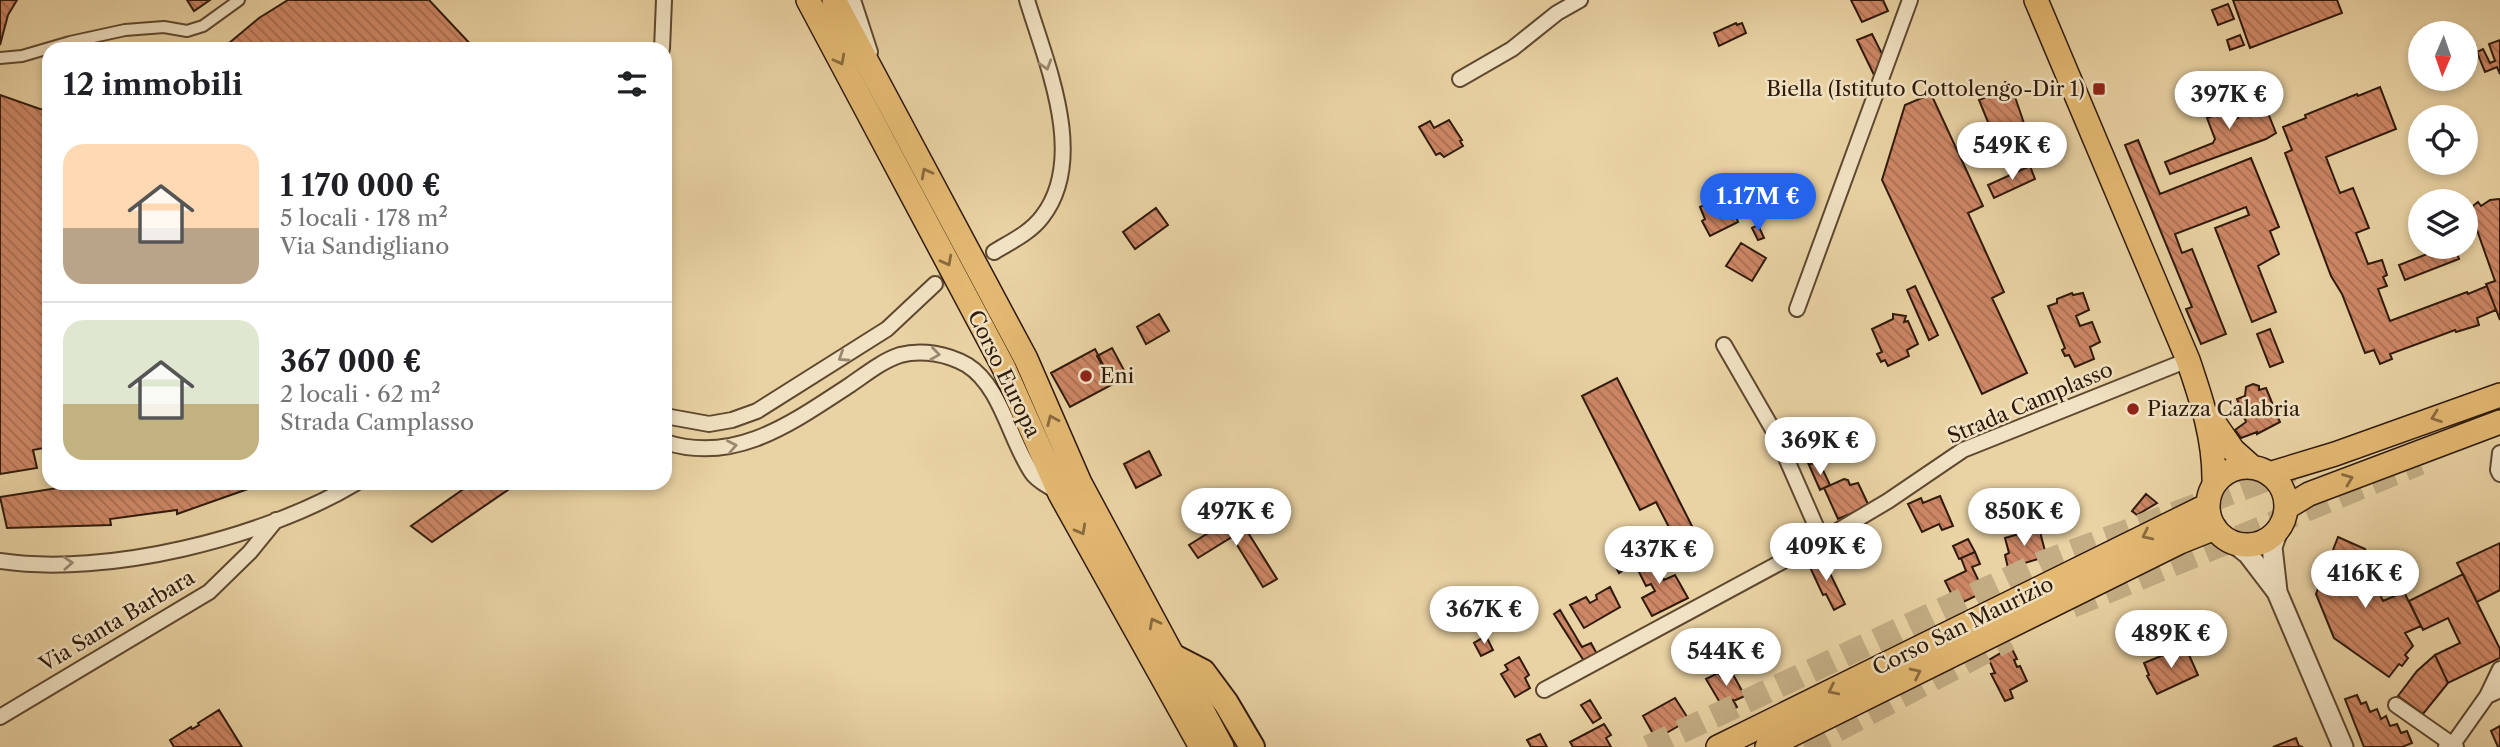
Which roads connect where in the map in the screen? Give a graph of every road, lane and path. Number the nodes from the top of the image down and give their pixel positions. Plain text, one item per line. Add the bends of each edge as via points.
1 (239, 0) edge
2 (664, 0) edge
3 (808, 0) edge
4 (834, 0) edge
5 (853, 0) edge
6 (1027, 0) edge
7 (1580, 0) edge
8 (1910, 0) edge
9 (2036, 0) edge
10 (70, 42) edge
11 (662, 42) edge
12 (42, 50) edge
13 (0, 58) edge
14 (1460, 79) dead end
15 (880, 87) junction
16 (994, 252) tunnel mouth
17 (934, 284) tunnel mouth
18 (1797, 309) dead end
19 (1724, 345) dead end
20 (2188, 360) junction
21 (2500, 395) edge
22 (2205, 410) junction
23 (672, 417) edge
24 (2500, 422) edge
25 (672, 443) edge
26 (2500, 453) edge
27 (2261, 471) junction
28 (2500, 474) edge
29 (343, 490) edge
30 (1060, 494) junction
31 (2211, 495) junction
32 (2286, 508) junction
33 (276, 520) junction
34 (2215, 528) junction
35 (2278, 530) junction
36 (1822, 540) junction
37 (2234, 543) junction
38 (0, 561) edge
39 (2277, 592) junction
40 (1172, 656) junction
41 (2500, 669) edge
42 (1544, 690) dead end
43 (2493, 693) edge
44 (2396, 705) dead end
45 (0, 717) edge
46 (2451, 746) edge
47 (1201, 747) edge
48 (1222, 747) edge
49 (1252, 747) edge
50 (1718, 747) edge
51 (1767, 747) edge
52 (2343, 747) edge

1 - 10 street via 203,26 187,31 164,27 125,30
2 - 11 street
3 -> 30 main road, Corso Europa via 1004,368
4 - 15 main road, Corso Europa
5 - 15 street
6 -> 16 street via 1058,105 1062,165 1055,195 1041,218
7 - 14 street via 1512,50
8 - 18 street
9 - 20 main road
12 - 13 street
40 -> 15 main road, Corso Europa via 1080,483 1026,359
17 -> 23 street via 887,329 757,411 709,424
19 - 36 street via 1776,435
20 - 22 main road
20 - 36 street, Strada Camplasso via 1963,450
21 -> 27 main road via 2335,454
22 - 27 main road via 2233,450
22 - 31 main road via 2215,458
32 -> 24 main road via 2309,494
25 -> 30 street via 705,449 735,447 814,408 881,363 902,355 944,355 968,366 986,383 1033,475
26 - 28 street
27 - 31 main road via 2231,470
27 - 32 main road via 2282,489
29 - 33 street
30 -> 47 main road, Corso Europa
31 - 34 main road via 2209,517
31 -> 50 main road, Corso San Maurizio
32 - 35 main road
38 -> 33 street via 40,564 134,557 205,544
33 - 45 street, Via Santa Barbara via 209,592
34 - 37 main road
51 -> 34 main road, Corso San Maurizio
35 - 37 main road via 2258,543
35 - 39 street via 2272,547
36 - 42 street, Strada Camplasso
37 - 39 street
39 - 52 street
40 - 48 main road, Corso Europa
40 - 49 highway via 1203,672
41 - 43 street
43 - 46 street
44 - 46 street

